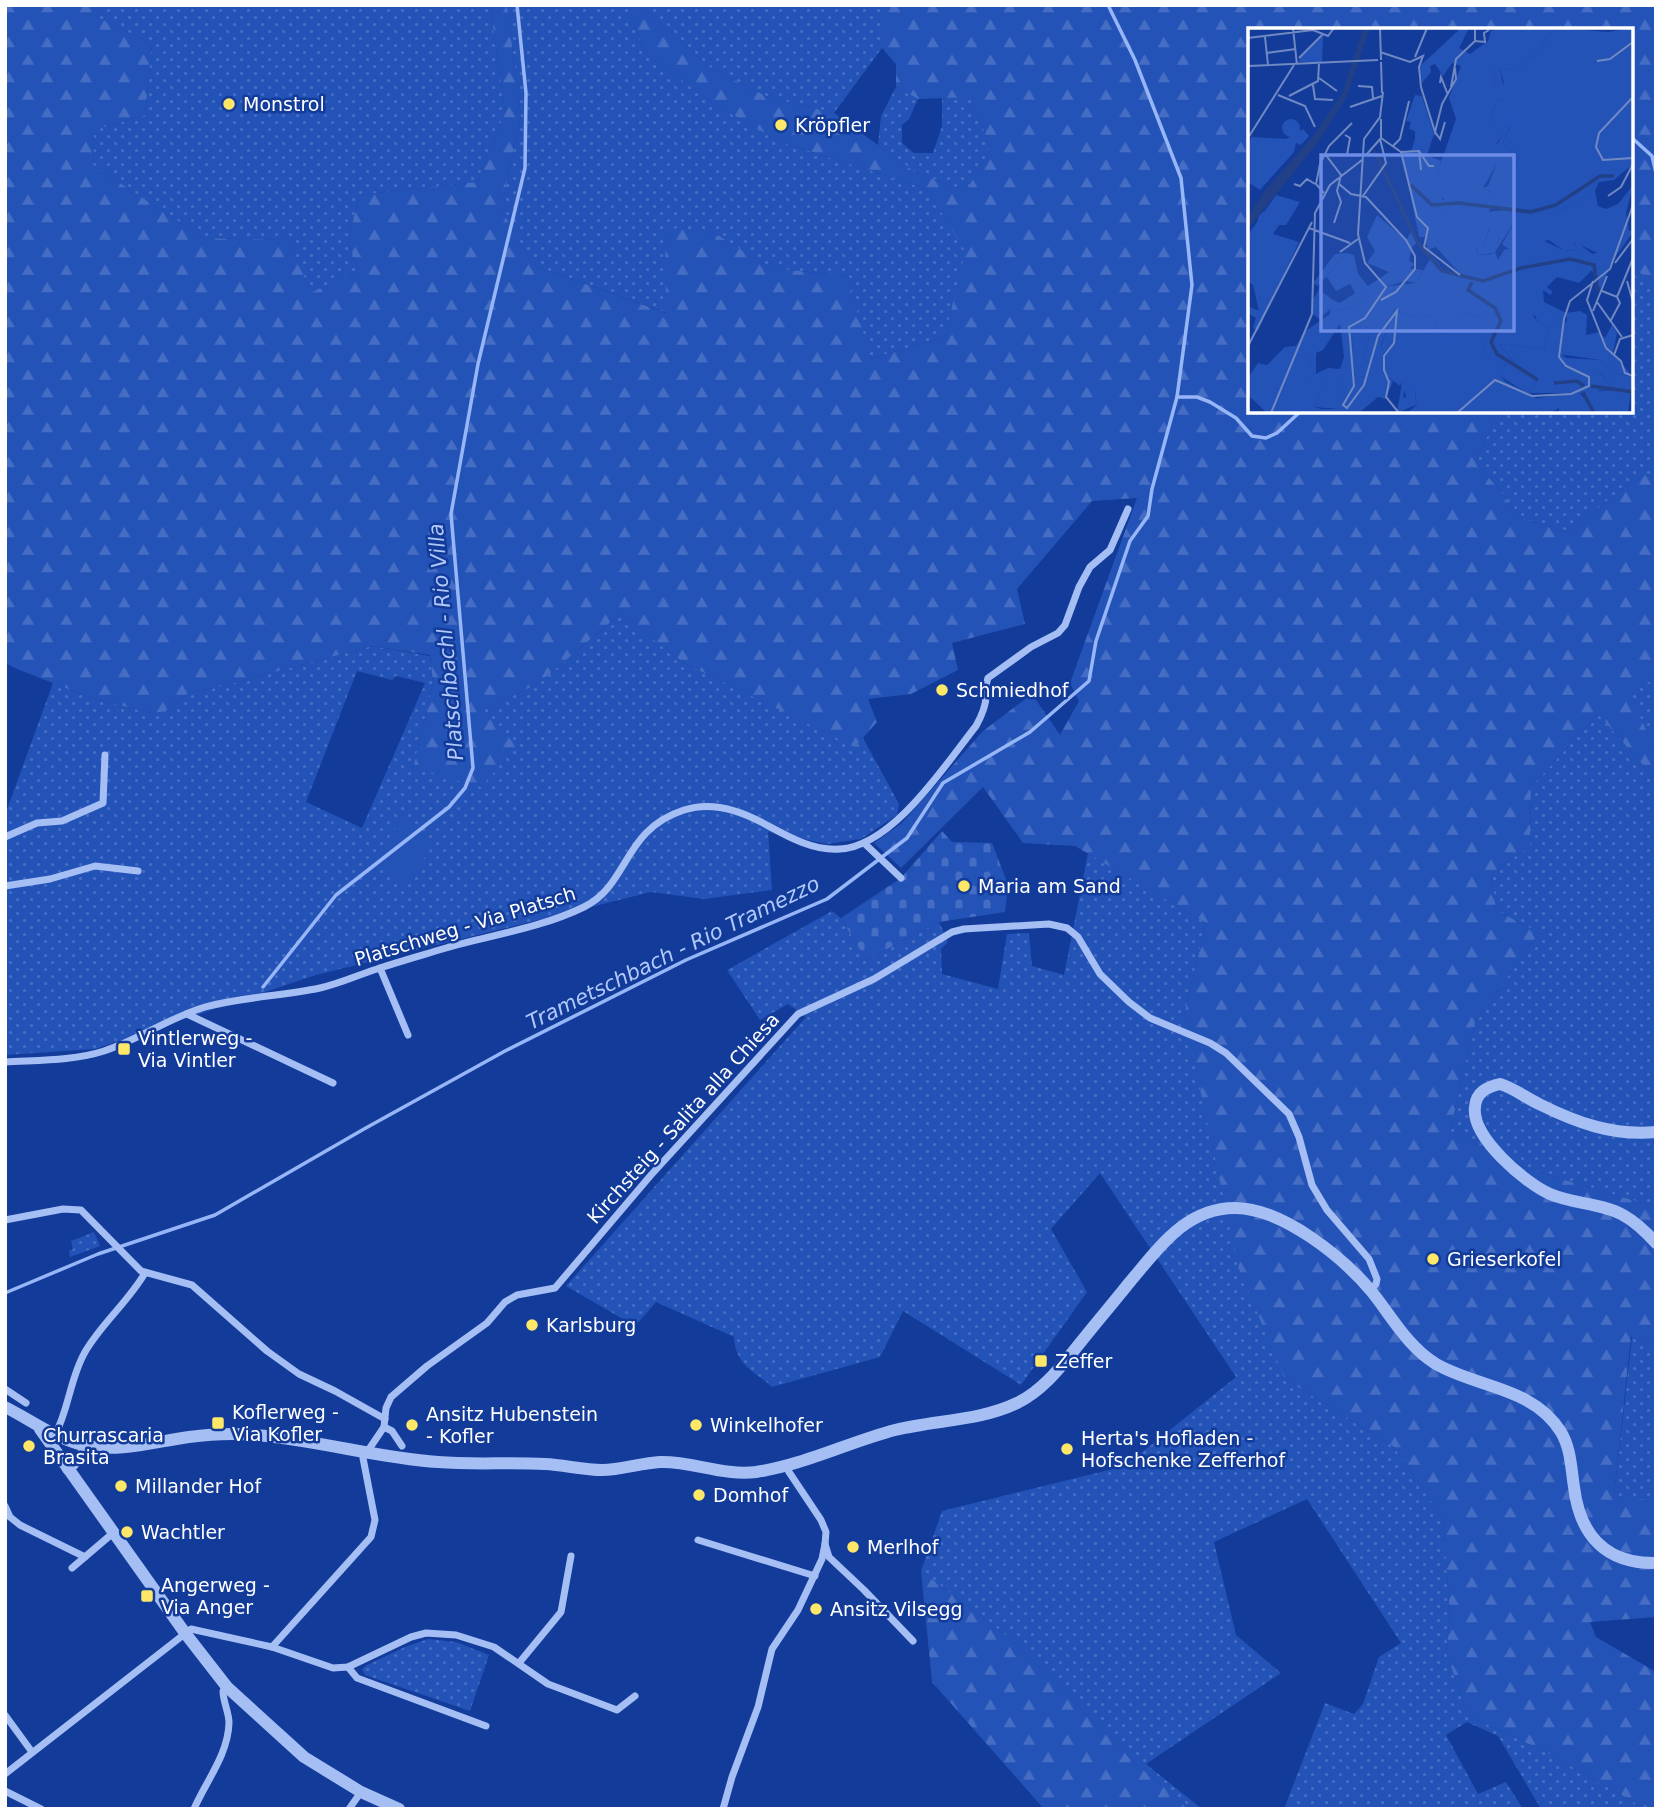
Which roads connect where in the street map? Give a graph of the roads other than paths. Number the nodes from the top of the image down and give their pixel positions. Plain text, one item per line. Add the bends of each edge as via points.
1 (1128, 509) dead end
2 (105, 755) dead end
3 (5, 837) edge
4 (867, 846) junction
5 (138, 871) dead end
6 (901, 878) dead end
7 (5, 886) edge
8 (380, 968) junction
9 (187, 1014) junction
10 (408, 1035) dead end
11 (5, 1062) edge
12 (333, 1083) dead end
13 (1656, 1132) edge
14 (5, 1220) edge
15 (1656, 1243) edge
16 (145, 1273) junction
17 (1370, 1290) junction
18 (5, 1389) edge
19 (26, 1403) dead end
20 (5, 1407) edge
21 (384, 1423) junction
22 (38, 1426) junction
23 (54, 1435) junction
24 (87, 1446) junction
25 (402, 1446) dead end
26 (367, 1451) junction
27 (786, 1465) junction
28 (68, 1468) junction
29 (5, 1506) edge
30 (113, 1533) junction
31 (698, 1540) dead end
32 (825, 1544) junction
33 (571, 1556) dead end
34 (85, 1557) junction
35 (1656, 1563) edge
36 (72, 1568) dead end
37 (815, 1576) junction
38 (185, 1633) junction
39 (913, 1641) dead end
40 (272, 1647) junction
41 (519, 1664) junction
42 (348, 1667) junction
43 (227, 1686) junction
44 (635, 1696) dead end
45 (5, 1715) edge
46 (486, 1726) dead end
47 (33, 1752) junction
48 (5, 1774) edge
49 (5, 1791) edge
50 (361, 1792) junction
51 (41, 1809) edge
52 (194, 1809) edge
53 (349, 1809) edge
54 (399, 1809) edge
55 (723, 1809) edge

1 - 4 street via 1110,550 1090,567 1079,587 1065,625 988,678 976,726 902,816
2 - 3 street via 103,803 62,821 37,823
4 - 6 street
4 - 8 street, Platschweg - Via Platsch via 819,848 745,813 715,806 686,809 648,828 604,893 582,908
5 - 7 street via 95,866
8 - 9 street, Platschweg - Via Platsch via 318,988 204,1007
8 - 10 street
9 - 11 street, Platschweg - Via Platsch via 102,1052
9 - 12 street
13 - 15 street via 1624,1133 1589,1126 1500,1084 1479,1094 1475,1105 1475,1117 1493,1148 1532,1184 1551,1195 1623,1215
14 - 16 street via 76,1208
16 - 21 street via 192,1285 267,1351
16 - 23 street via 86,1351
17 - 21 street, Kirchsteig - Salita alla Chiesa via 1377,1279 1369,1259 1312,1185 1289,1114 1226,1053 1150,1018 1129,1002 1100,974 1078,937 1066,928 992,925 952,932 874,979 798,1014 555,1288 517,1295 505,1302 486,1323 391,1398
17 - 27 street via 1324,1247 1276,1217 1245,1208 1213,1210 1172,1233 1053,1375 1028,1397 997,1410 895,1430
17 - 35 street via 1427,1358 1539,1406 1566,1441 1579,1515 1589,1534 1618,1557
18 - 19 street
20 - 22 street
21 - 25 street
21 - 26 street, Kirchsteig - Salita alla Chiesa
22 - 23 street
22 - 28 street
23 - 24 street
24 - 26 street via 124,1448 191,1437 250,1434
24 - 28 street
26 - 27 street via 433,1462 603,1470 665,1462 736,1473
26 - 40 street via 363,1465 375,1520 371,1537
27 - 32 street via 821,1520
28 - 30 street
29 - 34 street via 20,1524
30 - 34 street
30 - 38 street
31 - 37 street
32 - 37 street
32 - 39 street via 836,1566
33 - 41 street via 561,1612
34 - 36 street
37 - 55 street via 772,1649 758,1707
38 - 40 street via 191,1629
38 - 43 street
38 - 47 street
40 - 42 street via 333,1668
41 - 42 street via 494,1647 456,1635 426,1633
41 - 44 street via 548,1684 617,1710
42 - 46 street via 357,1678
43 - 50 street via 304,1757
43 - 52 street via 223,1691 228,1738
45 - 47 street
47 - 48 street
49 - 51 street
50 - 53 street
50 - 54 street

